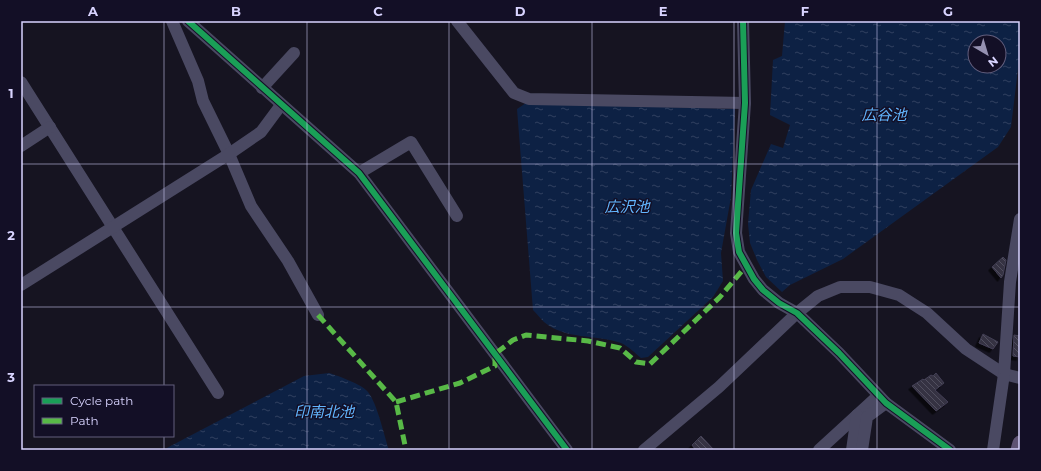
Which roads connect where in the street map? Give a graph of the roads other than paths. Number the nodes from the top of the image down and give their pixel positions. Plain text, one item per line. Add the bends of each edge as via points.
1 (172, 21) edge
2 (188, 21) edge
3 (458, 21) edge
4 (743, 21) edge
5 (294, 54) dead end
6 (21, 82) edge
7 (262, 88) junction
8 (744, 103) junction
9 (281, 105) junction
10 (50, 127) junction
11 (21, 146) edge
12 (229, 154) junction
13 (358, 173) junction
14 (457, 216) dead end
15 (1020, 219) edge
16 (113, 226) junction
17 (21, 285) edge
18 (797, 313) junction
19 (318, 315) dead end
20 (1004, 374) junction
21 (1020, 378) edge
22 (218, 393) dead end
23 (882, 400) junction
24 (857, 415) junction
25 (1020, 443) edge
26 (567, 450) edge
27 (644, 450) edge
28 (819, 450) edge
29 (852, 450) edge
30 (862, 450) edge
31 (950, 450) edge
32 (993, 450) edge
33 (1018, 450) edge

1 - 12 street via 198,81 203,101
2 - 7 street
3 - 8 street via 514,93 528,99
4 - 8 street
5 - 7 street
6 - 10 street
7 - 9 street
8 - 18 street via 736,233 739,252 763,290
9 - 12 street via 261,132
9 - 13 street
10 - 11 street
10 - 16 street
12 - 16 street
12 - 19 street via 251,206 288,261
13 - 14 street via 410,142
13 - 26 street
15 - 20 street via 1010,282
16 - 17 street
16 - 22 street
18 - 20 street via 818,296 840,287 870,287 899,295 927,313 966,349
18 - 23 street via 839,353
18 - 27 street via 719,387
20 - 21 street
20 - 32 street
23 - 24 street
23 - 30 street via 867,417
23 - 31 street
24 - 28 street
24 - 29 street
25 - 33 main road

